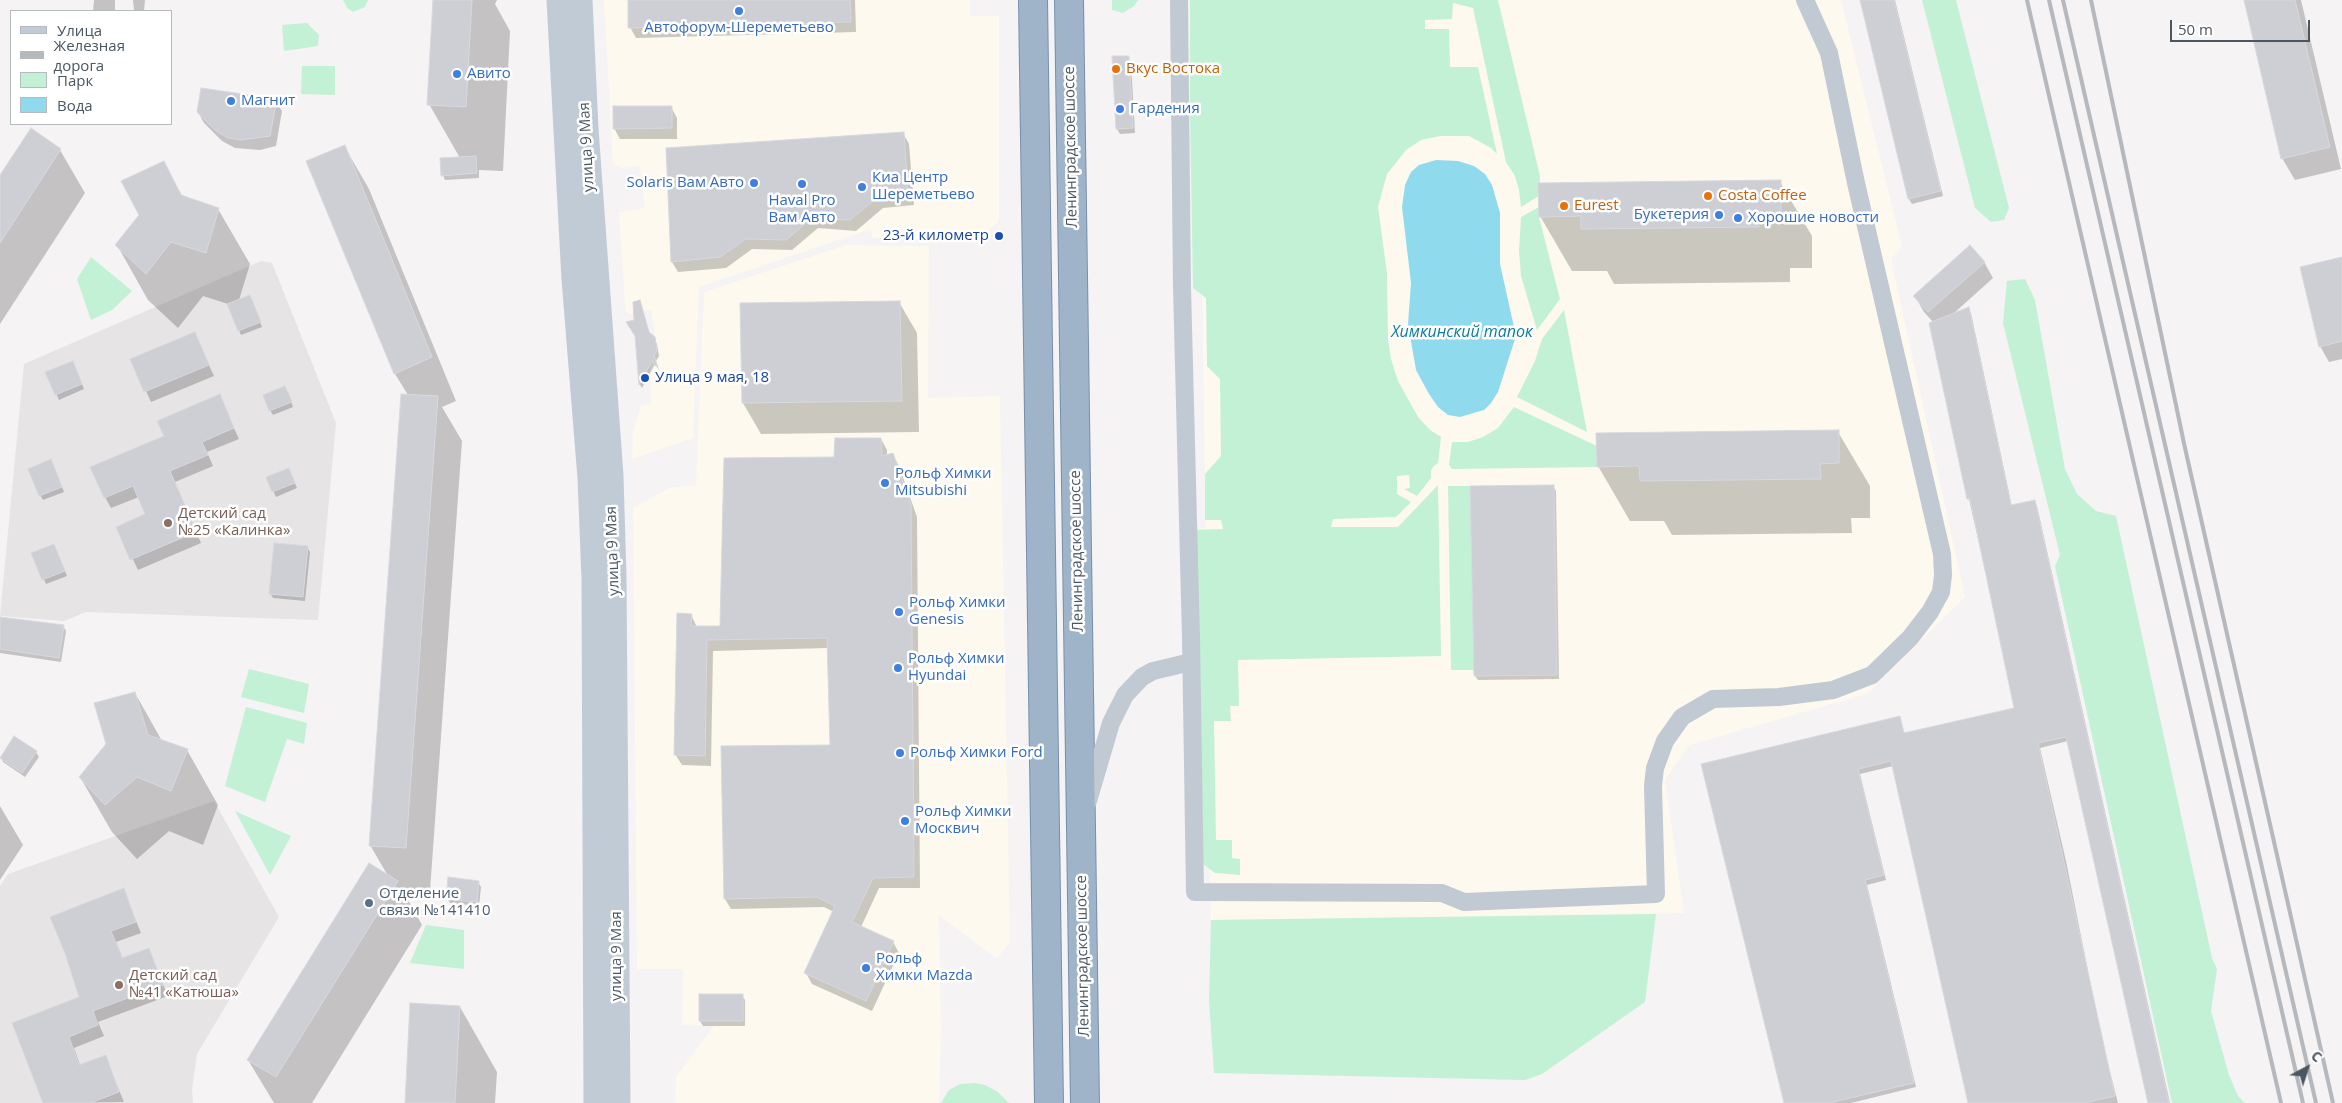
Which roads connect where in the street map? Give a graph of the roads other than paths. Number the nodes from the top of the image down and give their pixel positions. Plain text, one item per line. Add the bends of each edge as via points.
1 (559, 0) edge
2 (580, 0) edge
3 (1034, 0) edge
4 (1069, 0) edge
5 (1179, 0) edge
6 (1798, 0) edge
7 (1805, 0) edge
8 (1815, 17) junction
9 (1191, 662) junction
10 (1082, 823) junction
11 (596, 1103) edge
12 (618, 1103) edge
13 (1048, 1103) edge
14 (1085, 1103) edge

1 - 11 main road, улица 9 Мая via 594,579
2 - 12 main road, улица 9 Мая via 614,559
3 - 13 highway
4 - 10 highway, Ленинградское шоссе
5 - 9 street
6 - 8 street
7 - 8 street
8 - 9 street via 1829,53 1942,554 1941,592 1910,638 1872,675 1855,683 1834,690 1779,697 1713,699 1682,718 1665,741 1655,768 1656,894 1464,902 1442,893 1195,892
9 - 10 street via 1153,671 1142,677 1125,695 1110,723
10 - 14 highway, Ленинградское шоссе

